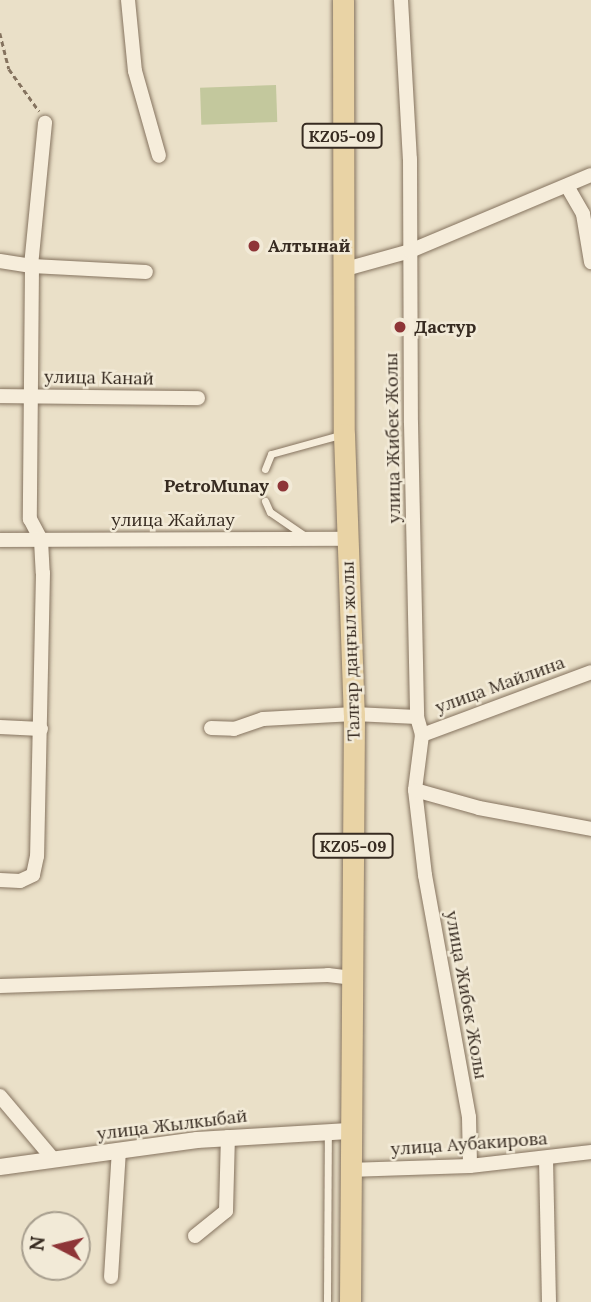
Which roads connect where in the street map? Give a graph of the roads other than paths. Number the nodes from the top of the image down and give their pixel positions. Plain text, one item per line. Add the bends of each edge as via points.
1 (128, 0) edge
2 (342, 0) edge
3 (401, 0) edge
4 (45, 123) road end
5 (159, 156) dead end
6 (591, 175) edge
7 (567, 186) junction
8 (410, 251) junction
9 (0, 261) edge
10 (591, 262) edge
11 (28, 265) junction
12 (342, 270) junction
13 (146, 272) dead end
14 (0, 396) edge
15 (30, 396) junction
16 (198, 398) dead end
17 (344, 434) junction
18 (265, 469) dead end
19 (265, 501) dead end
20 (309, 538) junction
21 (347, 539) junction
22 (0, 540) edge
23 (41, 540) junction
24 (591, 671) edge
25 (354, 714) junction
26 (417, 717) junction
27 (0, 727) edge
28 (211, 728) dead end
29 (41, 729) junction
30 (422, 735) junction
31 (415, 790) junction
32 (591, 828) edge
33 (0, 880) edge
34 (352, 978) junction
35 (0, 986) edge
36 (0, 1096) edge
37 (338, 1131) junction
38 (228, 1137) junction
39 (120, 1150) junction
40 (591, 1152) edge
41 (53, 1159) junction
42 (546, 1159) junction
43 (470, 1166) junction
44 (0, 1167) edge
45 (348, 1170) junction
46 (195, 1236) dead end
47 (111, 1277) dead end
48 (327, 1302) edge
49 (350, 1302) edge
50 (548, 1302) edge

1 - 5 street via 135,71
2 - 12 main road, Талғар даңғыл жолы / KZ05-09
3 - 8 street, улица Жибек Жолы
4 - 11 street
6 - 7 street
7 - 8 street
7 - 10 street via 583,214
8 - 12 street
8 - 26 street, улица Жибек Жолы
9 - 11 street
11 - 13 street
11 - 15 street
12 - 17 main road, Талғар даңғыл жолы / KZ05-09
14 - 15 street, улица Канай
15 - 16 street, улица Канай
15 - 23 street via 30,519
17 - 18 lane via 271,454
17 - 21 main road, Талғар даңғыл жолы / KZ05-09
19 - 20 lane via 270,512
20 - 21 street, улица Жайлау
20 - 23 street, улица Жайлау
21 - 25 main road, Талғар даңғыл жолы / KZ05-09
22 - 23 street, улица Жайлау
23 - 29 street
24 - 30 street, улица Майлина
25 - 26 street
25 - 28 street via 263,719 234,729
25 - 34 main road, Талғар даңғыл жолы / KZ05-09
26 - 30 street, улица Жибек Жолы
27 - 29 street
29 - 33 street via 41,807 33,875 20,881
30 - 31 street, улица Жибек Жолы
31 - 32 street
31 - 43 street, улица Жибек Жолы via 425,875 469,1117
34 - 35 street via 328,975
34 - 37 main road, Талғар даңғыл жолы / KZ05-09
36 - 41 street
37 - 38 street, улица Жылкыбай
37 - 45 main road, Талғар даңғыл жолы / KZ05-09
37 - 48 lane
38 - 39 street, улица Жылкыбай
38 - 46 street via 226,1210
39 - 41 street, улица Жылкыбай
39 - 47 street
40 - 42 street, улица Аубакирова
41 - 44 street, улица Жылкыбай
42 - 43 street, улица Аубакирова
42 - 50 street
43 - 45 street, улица Аубакирова
45 - 49 main road, Талғар даңғыл жолы / KZ05-09

